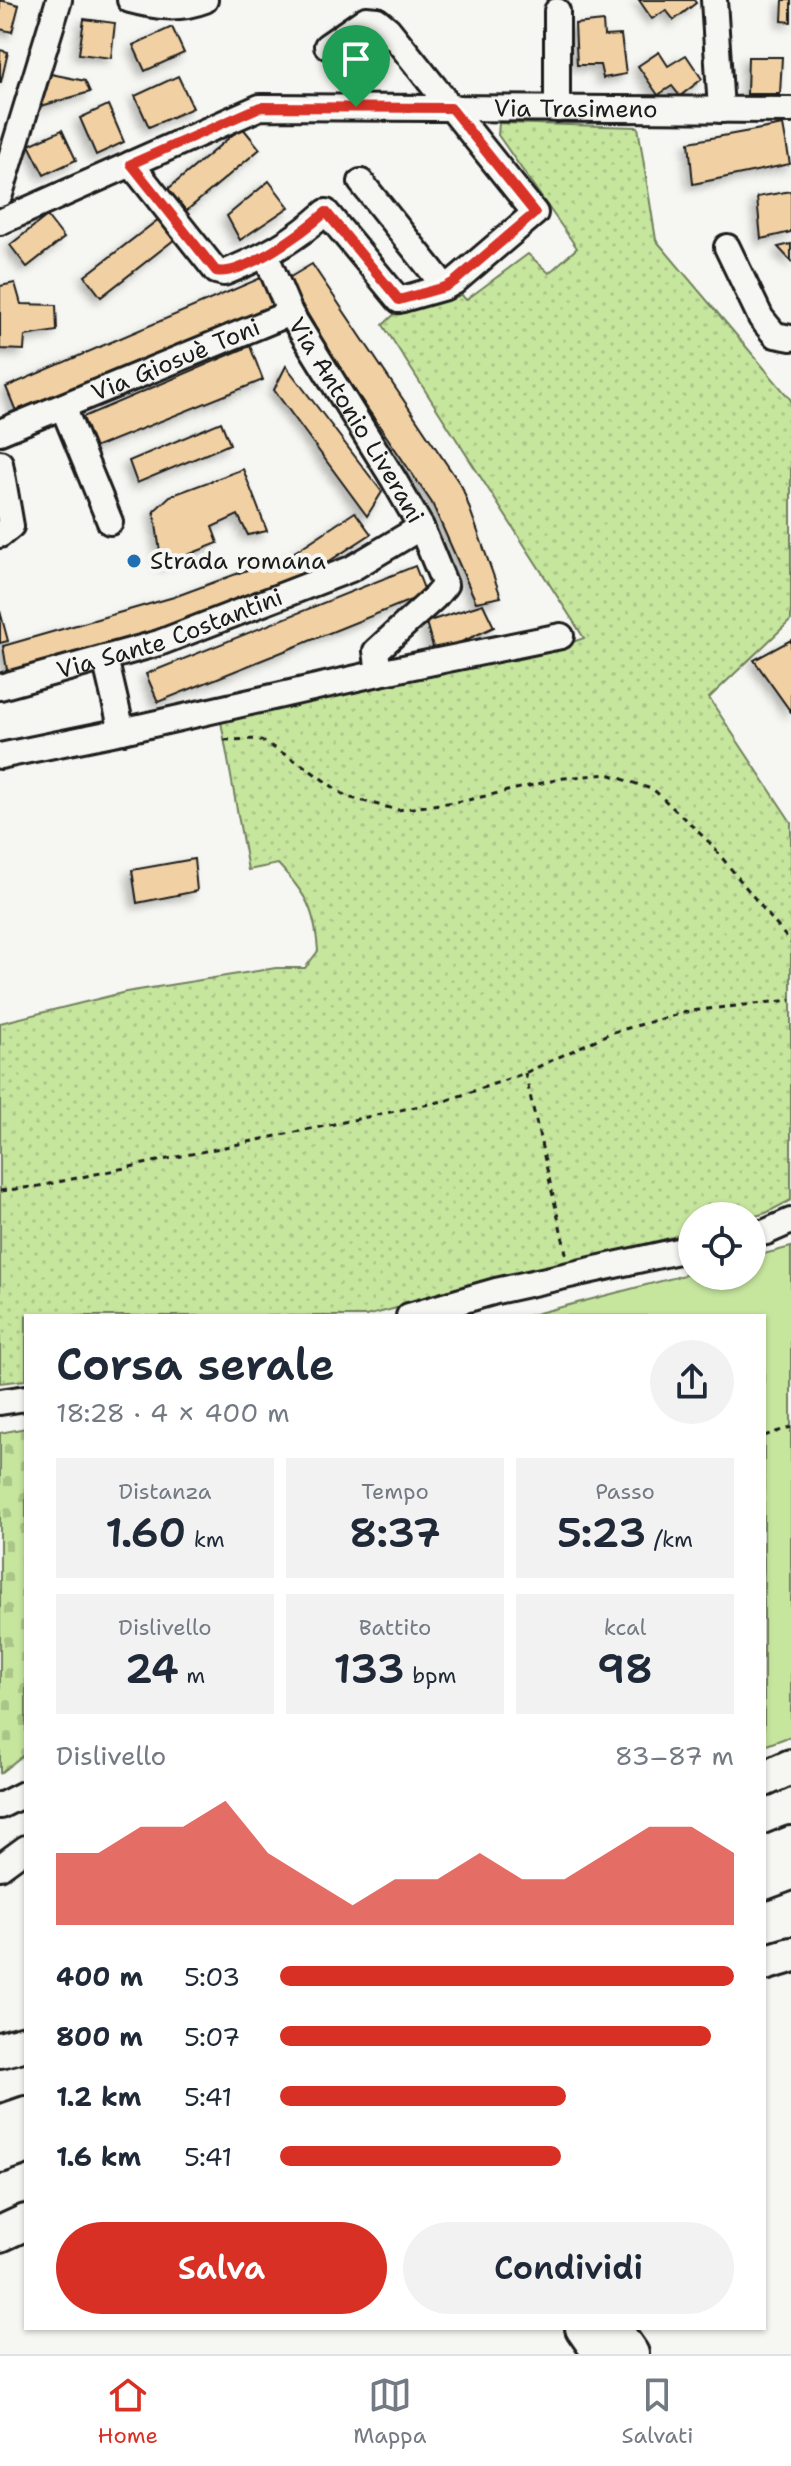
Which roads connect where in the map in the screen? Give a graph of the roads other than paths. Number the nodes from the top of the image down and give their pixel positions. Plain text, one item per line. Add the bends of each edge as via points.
1 (59, 0) edge
2 (130, 0) edge
3 (205, 0) edge
4 (714, 0) edge
5 (557, 11) dead end
6 (327, 46) dead end
7 (451, 108) junction
8 (557, 109) junction
9 (721, 110) junction
10 (791, 110) edge
11 (131, 164) junction
12 (361, 182) dead end
13 (0, 194) edge
14 (0, 222) edge
15 (727, 247) dead end
16 (266, 256) junction
17 (445, 287) junction
18 (290, 313) junction
19 (791, 338) edge
20 (63, 407) junction
21 (0, 432) edge
22 (0, 463) edge
23 (110, 522) dead end
24 (421, 527) junction
25 (0, 535) edge
26 (561, 636) dead end
27 (105, 658) junction
28 (379, 673) junction
29 (0, 687) edge
30 (122, 731) junction
31 (0, 756) edge
32 (791, 1221) edge
33 (766, 1230) edge
34 (678, 1251) edge
35 (416, 1314) edge
36 (24, 1398) edge
37 (0, 1402) edge
38 (791, 1767) edge
39 (791, 1777) edge
40 (766, 1779) edge
41 (766, 1780) edge
42 (24, 1794) edge
43 (0, 1806) edge
44 (791, 1844) edge
45 (24, 1849) edge
46 (766, 1854) edge
47 (0, 1867) edge
48 (791, 1872) edge
49 (766, 1881) edge
50 (791, 1955) edge
51 (766, 1962) edge
52 (24, 2044) edge
53 (0, 2050) edge
54 (24, 2115) edge
55 (0, 2123) edge
56 (24, 2147) edge
57 (0, 2155) edge
58 (584, 2330) edge
59 (614, 2330) edge
60 (601, 2354) edge
61 (631, 2354) edge

1 - 13 street
2 - 3 street via 157,7
4 - 9 street
5 - 8 street
6 - 7 street via 366,19 377,20
7 - 8 street, Via Trasimeno
7 - 11 street, Via Trasimeno via 260,107
7 - 17 street via 535,213
8 - 9 street, Via Trasimeno
9 - 10 street, Via Trasimeno
11 - 14 street, Via Trasimeno
11 - 16 street via 216,271 224,273
12 - 17 street
15 - 19 street via 761,318 775,335
16 - 17 street via 326,212 399,300
16 - 18 street, Via Antonio Liverani
18 - 20 street, Via Giosuè Toni
18 - 24 street, Via Antonio Liverani
20 - 21 street, Via Giosuè Toni
20 - 23 street, Via Giosuè Toni
22 - 25 street via 11,526
24 - 27 street, Via Sante Costantini via 351,569 159,643
24 - 28 street, Via Antonio Liverani via 445,585 376,651
26 - 28 street
27 - 29 street, Via Sante Costantini
27 - 30 street
28 - 30 street
30 - 31 street
32 - 33 street
34 - 35 street
36 - 37 street
38 - 40 highway
39 - 41 highway
42 - 43 street
44 - 46 highway
45 - 47 street
48 - 49 highway
50 - 51 highway
52 - 53 highway
54 - 55 highway
56 - 57 highway
58 - 60 highway
59 - 61 highway

